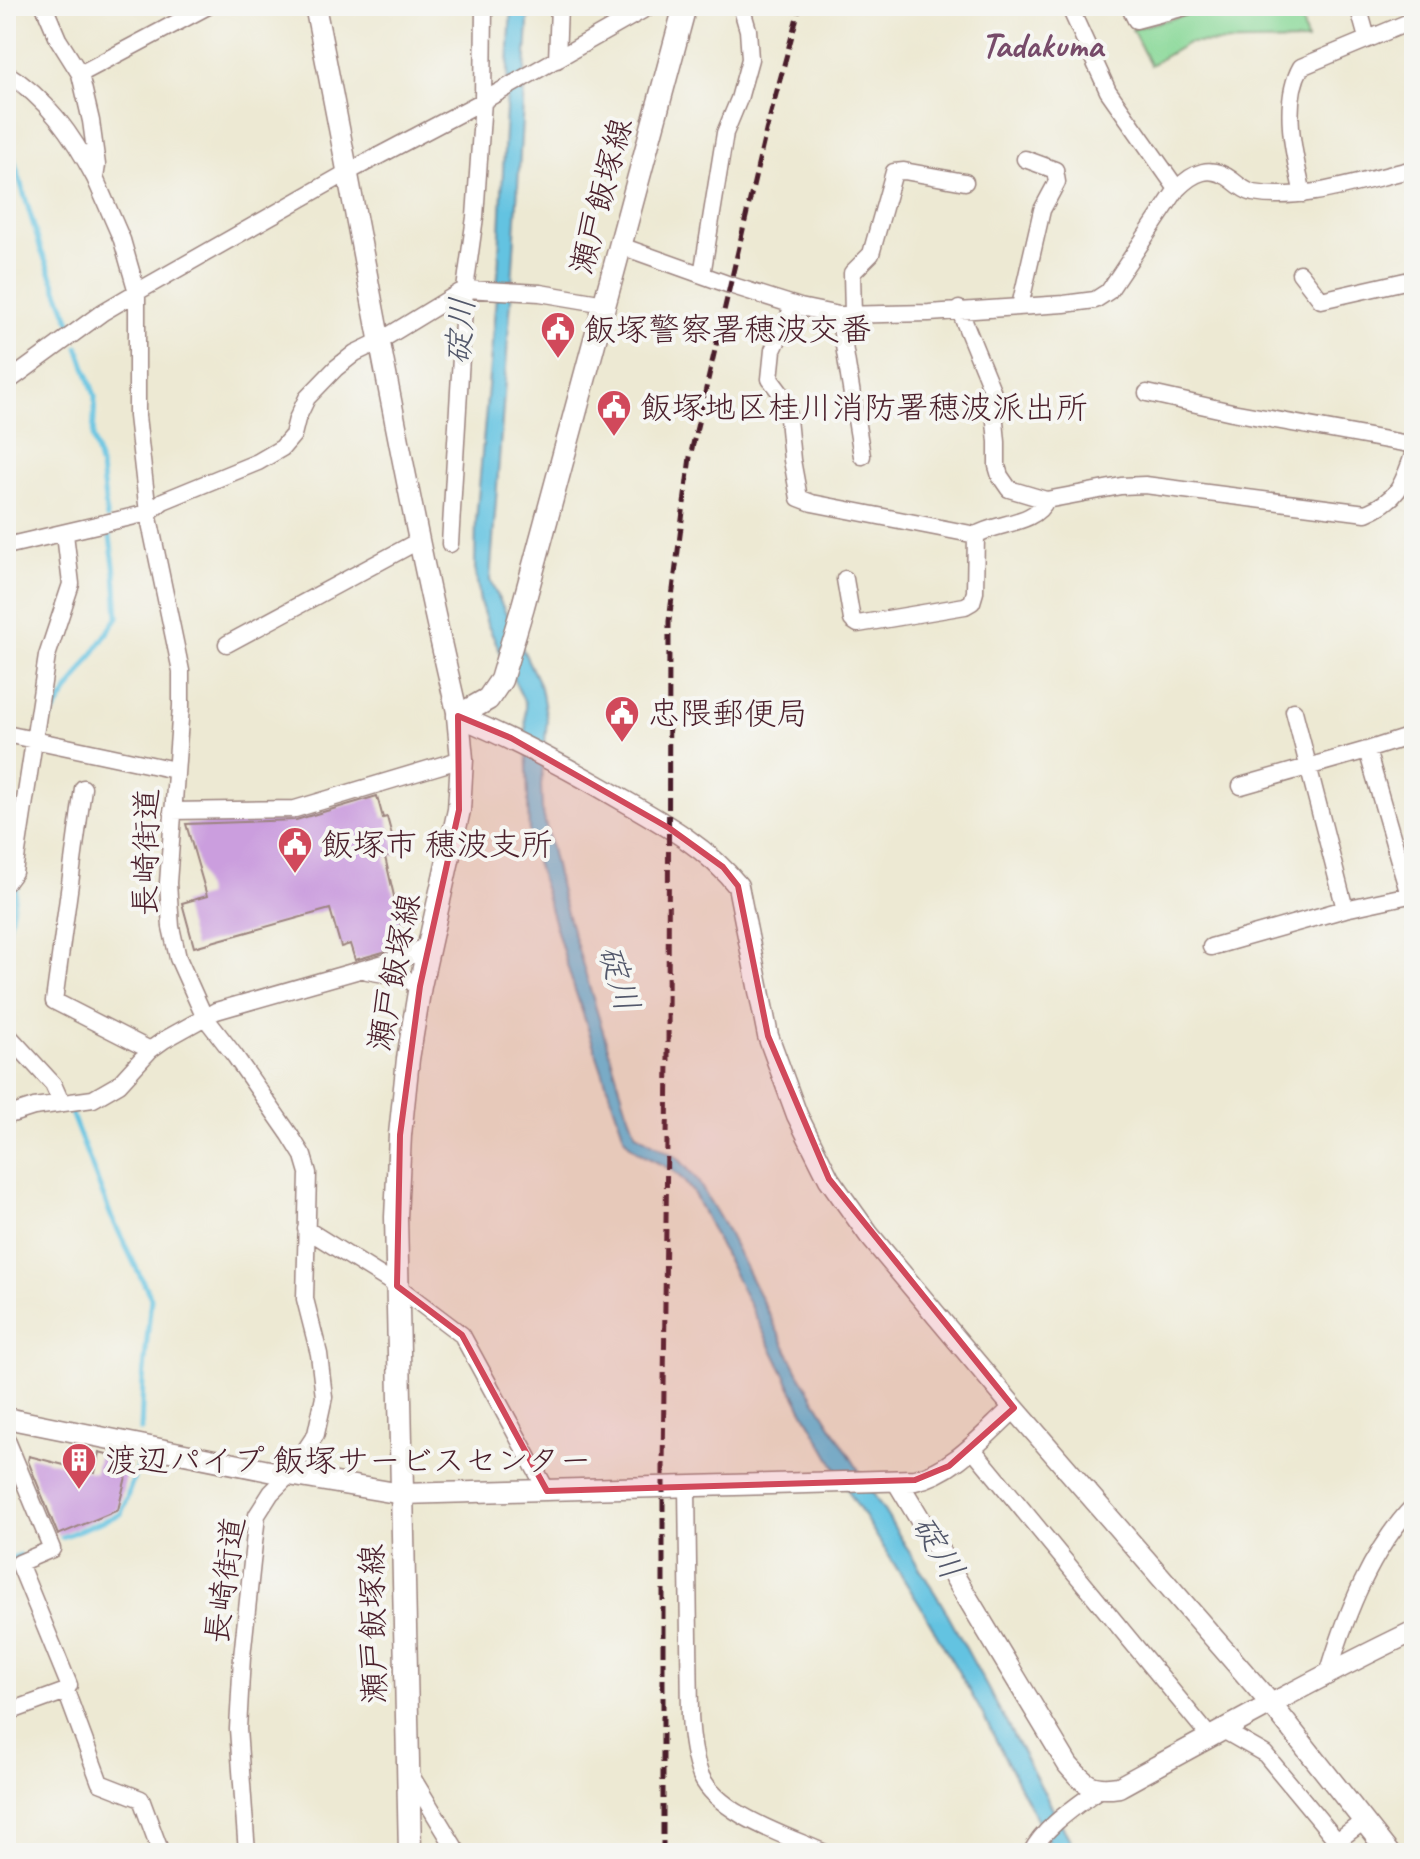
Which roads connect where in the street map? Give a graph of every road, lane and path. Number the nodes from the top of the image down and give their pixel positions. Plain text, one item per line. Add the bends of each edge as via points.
1 (44, 6) edge
2 (208, 6) edge
3 (315, 6) edge
4 (484, 6) edge
5 (559, 6) edge
6 (650, 6) edge
7 (685, 6) edge
8 (741, 6) edge
9 (1069, 6) edge
10 (1129, 6) edge
11 (1189, 6) edge
12 (1358, 6) edge
13 (1414, 20) edge
14 (1367, 38) junction
15 (553, 62) junction
16 (6, 73) edge
17 (80, 74) junction
18 (486, 100) junction
19 (1025, 159) dead end
20 (1414, 169) edge
21 (348, 172) junction
22 (95, 178) junction
23 (965, 182) dead end
24 (1177, 189) junction
25 (1303, 194) junction
26 (621, 246) junction
27 (1300, 273) dead end
28 (702, 275) junction
29 (1414, 279) edge
30 (468, 288) junction
31 (137, 292) junction
32 (605, 304) junction
33 (794, 305) junction
34 (1020, 306) junction
35 (959, 309) junction
36 (846, 315) junction
37 (378, 342) junction
38 (6, 383) edge
39 (1147, 393) dead end
40 (1414, 445) edge
41 (1414, 452) edge
42 (862, 456) dead end
43 (1046, 500) junction
44 (148, 513) junction
45 (65, 534) junction
46 (976, 535) junction
47 (420, 540) junction
48 (450, 544) dead end
49 (6, 546) edge
50 (845, 579) dead end
51 (226, 644) dead end
52 (1294, 711) dead end
53 (458, 716) junction
54 (6, 734) edge
55 (1414, 735) edge
56 (35, 740) junction
57 (1367, 750) junction
58 (462, 759) junction
59 (1308, 765) junction
60 (175, 770) junction
61 (1241, 786) dead end
62 (83, 788) dead end
63 (172, 811) junction
64 (6, 883) edge
65 (1412, 894) edge
66 (1345, 909) junction
67 (430, 942) junction
68 (1211, 947) dead end
69 (361, 970) junction
70 (420, 986) junction
71 (204, 1016) junction
72 (6, 1033) edge
73 (150, 1050) junction
74 (61, 1102) junction
75 (6, 1116) edge
76 (306, 1229) junction
77 (397, 1286) junction
78 (1014, 1408) junction
79 (6, 1418) edge
80 (6, 1438) edge
81 (971, 1447) junction
82 (289, 1475) junction
83 (897, 1481) junction
84 (687, 1487) junction
85 (547, 1491) junction
86 (402, 1494) junction
87 (1414, 1505) edge
88 (1414, 1631) edge
89 (1329, 1671) junction
90 (66, 1691) junction
91 (1272, 1705) junction
92 (6, 1713) edge
93 (1217, 1734) junction
94 (409, 1773) junction
95 (1098, 1790) junction
96 (1364, 1821) junction
97 (1342, 1847) edge
98 (1033, 1848) edge
99 (161, 1853) edge
100 (247, 1853) edge
101 (410, 1853) edge
102 (458, 1853) edge
103 (825, 1853) edge
104 (1389, 1853) edge

1 - 17 street, 長崎街道
2 - 17 street
3 - 21 street
4 - 18 street
5 - 15 street
6 - 15 street
7 - 26 main road, 瀬戸飯塚線
8 - 28 street via 750,59 725,133
9 - 24 street via 1108,91
10 - 11 street via 1136,20
12 - 14 street
13 - 14 street
14 - 25 street via 1301,67 1293,81 1294,159
15 - 18 street
16 - 22 street via 38,95 76,141
17 - 22 street, 長崎街道 via 91,121
18 - 21 street
18 - 30 street
19 - 34 street via 1055,170 1057,182 1042,210
20 - 25 street
21 - 31 street
21 - 37 street
22 - 31 street, 長崎街道
23 - 36 street via 894,172 871,254 852,273
24 - 25 street via 1190,176 1207,171 1228,177 1251,193
24 - 34 street via 1109,291 1095,300
26 - 28 street
26 - 32 main road, 瀬戸飯塚線
27 - 29 street via 1321,300
28 - 33 street
30 - 32 street
30 - 37 street
30 - 48 street
31 - 38 street
31 - 44 street, 長崎街道 via 137,416
32 - 53 main road, 瀬戸飯塚線 via 501,680 488,699
33 - 36 street
33 - 46 street via 773,350 770,379 785,399 799,498
34 - 35 street
35 - 36 street
35 - 43 street via 992,390 1000,476 1009,489
36 - 42 street
37 - 44 street via 355,353 307,398 293,435 282,448 163,501
37 - 47 street
39 - 40 street
41 - 43 street via 1399,491 1384,506 1366,513 1145,485
43 - 46 street via 1031,516
44 - 45 street
44 - 60 street, 長崎街道 via 181,671
45 - 49 street
45 - 56 street via 71,584 47,656
46 - 50 street via 975,592 965,606 858,624 852,620
47 - 51 street
47 - 53 street
52 - 59 street
53 - 58 main road, 瀬戸飯塚線
53 - 78 street via 572,771 723,867 738,886 768,1036 797,1115 829,1179 869,1235
54 - 56 street
55 - 57 street
56 - 60 street
56 - 64 street via 14,872
57 - 59 street
57 - 65 street
58 - 63 street via 295,809
58 - 67 main road, 瀬戸飯塚線 via 459,810
59 - 61 street
59 - 66 street
60 - 63 street, 長崎街道
62 - 73 street via 54,1001
63 - 71 street, 長崎街道 via 171,927 178,958
65 - 66 street
66 - 68 street
67 - 69 street via 412,955
67 - 70 main road, 瀬戸飯塚線
69 - 70 street
69 - 71 street
70 - 77 main road, 瀬戸飯塚線 via 400,1135
71 - 73 street
71 - 76 street, 長崎街道 via 303,1156 308,1173
72 - 74 street via 53,1084
73 - 74 street via 104,1094
74 - 75 street
76 - 77 street
76 - 82 street, 長崎街道 via 305,1299 324,1397 316,1434
77 - 85 street via 462,1335
77 - 86 main road, 瀬戸飯塚線
78 - 81 street
78 - 91 street
79 - 82 street
80 - 90 street via 52,1549 19,1563 69,1685
81 - 83 street via 930,1477
81 - 93 street
82 - 86 street
82 - 100 street, 長崎街道 via 257,1515 238,1729
83 - 84 street
83 - 95 street via 1068,1765
84 - 85 street
84 - 103 street via 690,1715 692,1748 702,1778 735,1811
85 - 86 street
86 - 94 main road, 瀬戸飯塚線
87 - 89 street via 1375,1559 1342,1627
88 - 89 street
89 - 91 street
90 - 92 street
90 - 99 street via 100,1783 141,1799
91 - 93 street
91 - 96 street
93 - 95 street via 1119,1787
93 - 97 street via 1265,1754
94 - 101 main road, 瀬戸飯塚線
94 - 102 street
95 - 98 street
96 - 97 street
96 - 104 street

